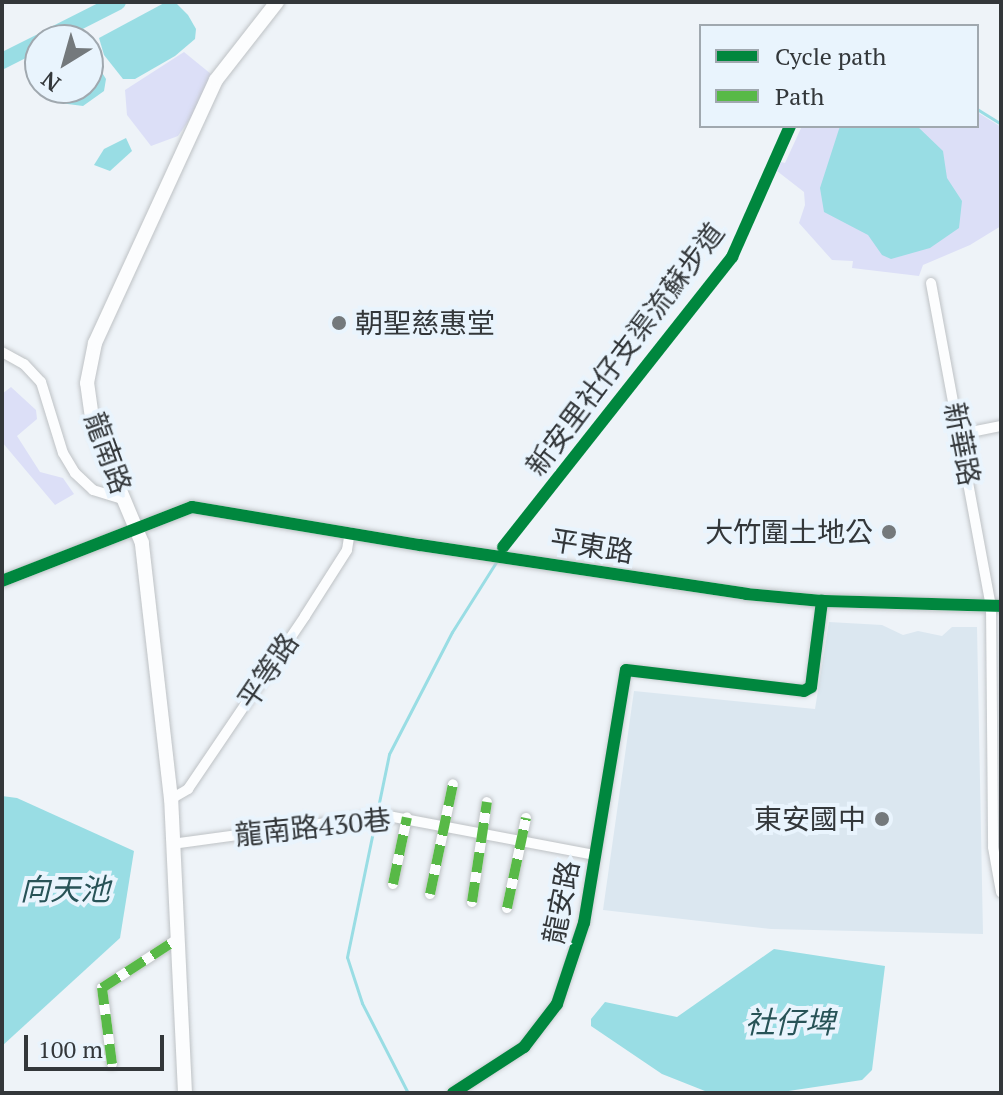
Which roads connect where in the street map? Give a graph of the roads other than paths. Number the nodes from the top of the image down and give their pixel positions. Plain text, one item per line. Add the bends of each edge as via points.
1 (277, 2) edge
2 (931, 283) dead end
3 (2, 352) edge
4 (1001, 426) edge
5 (961, 434) junction
6 (125, 500) junction
7 (136, 529) junction
8 (350, 532) junction
9 (2, 581) edge
10 (822, 601) junction
11 (996, 606) edge
12 (453, 784) dead end
13 (171, 799) junction
14 (487, 802) dead end
15 (407, 817) junction
16 (526, 818) dead end
17 (444, 824) junction
18 (482, 832) junction
19 (522, 840) junction
20 (172, 844) junction
21 (595, 855) junction
22 (393, 884) dead end
23 (1001, 892) edge
24 (430, 894) dead end
25 (472, 902) dead end
26 (507, 908) dead end
27 (176, 940) junction
28 (112, 1064) dead end
29 (185, 1093) edge
30 (453, 1093) edge

1 - 6 main road, 龍南路 via 216,80 95,343 89,401
2 - 5 street, 新華路
3 - 6 street via 41,382 63,453 75,473 93,490
4 - 5 street
5 - 11 street, 新華路
6 - 7 main road, 龍南路
7 - 8 street, 平東路 via 192,507
7 - 9 street, 平東路
7 - 13 main road, 龍南路 via 142,543
8 - 10 street, 平東路 via 746,594
8 - 13 street, 平等路 via 340,563 300,624 188,789
10 - 11 street, 平東路
10 - 21 street, 龍安路 via 811,687 804,691 626,670
11 - 23 street, 新華路 via 993,847
12 - 17 street
13 - 20 main road, 龍南路
14 - 18 street
15 - 17 street, 龍南路430巷
15 - 20 street, 龍南路430巷 via 375,816
15 - 22 street
16 - 19 street
17 - 18 street, 龍南路430巷
17 - 24 street
18 - 19 street, 龍南路430巷
18 - 25 street
19 - 21 street, 龍南路430巷
19 - 26 street
20 - 27 main road, 龍南路
21 - 30 street, 龍安路 via 571,970 549,1018 524,1047
27 - 28 street via 102,988
27 - 29 main road, 龍南路

